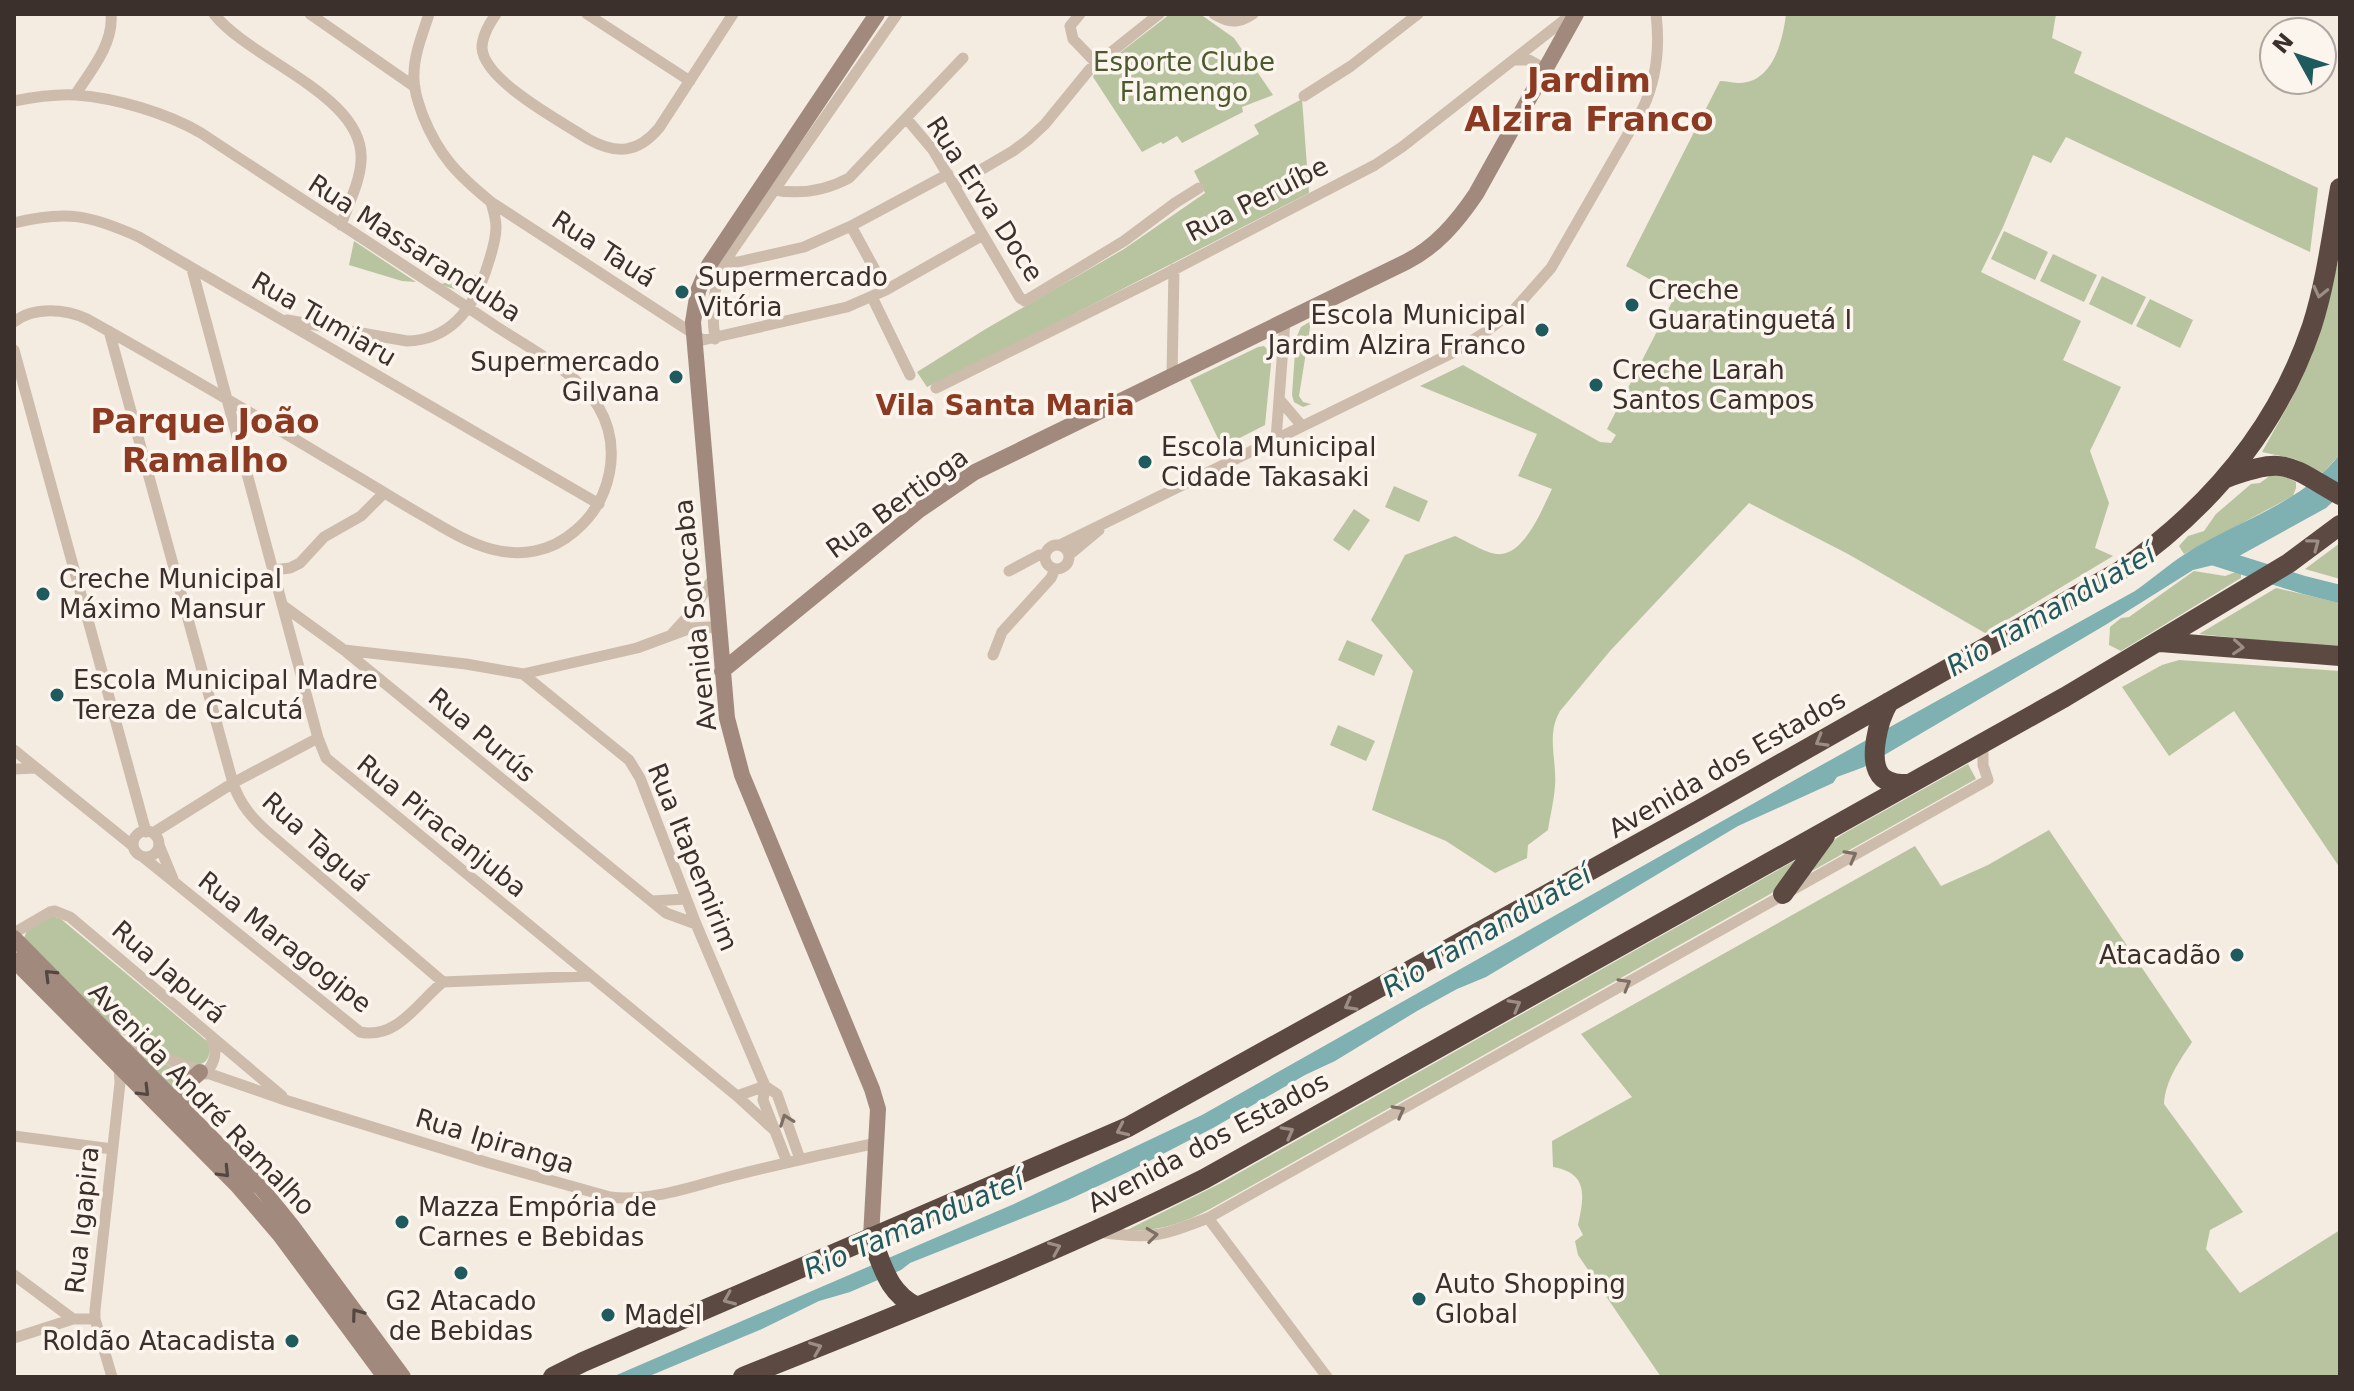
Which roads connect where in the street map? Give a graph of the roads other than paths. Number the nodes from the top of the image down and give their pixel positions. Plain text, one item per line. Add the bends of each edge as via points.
1 (111, 14) edge
2 (214, 14) edge
3 (310, 14) edge
4 (429, 14) edge
5 (496, 14) edge
6 (587, 14) edge
7 (733, 14) edge
8 (877, 14) edge
9 (897, 14) edge
10 (1080, 14) edge
11 (1159, 14) edge
12 (1214, 14) edge
13 (1253, 14) edge
14 (1418, 14) edge
15 (1576, 14) edge
16 (1656, 14) edge
17 (963, 58) dead end
18 (1514, 60) junction
19 (1097, 64) junction
20 (1545, 69) junction
21 (690, 81) junction
22 (415, 87) junction
23 (75, 95) junction
24 (1304, 96) dead end
25 (14, 101) edge
26 (906, 118) junction
27 (948, 174) junction
28 (955, 185) junction
29 (1199, 188) dead end
30 (2340, 188) edge
31 (767, 189) junction
32 (491, 202) junction
33 (14, 223) edge
34 (341, 225) junction
35 (851, 226) junction
36 (983, 235) junction
37 (720, 258) junction
38 (192, 269) junction
39 (1174, 269) junction
40 (886, 290) junction
41 (872, 297) junction
42 (469, 308) junction
43 (281, 320) junction
44 (1285, 321) junction
45 (14, 322) edge
46 (109, 331) junction
47 (693, 334) junction
48 (715, 339) junction
49 (14, 350) edge
50 (910, 375) dead end
51 (1172, 376) junction
52 (936, 388) dead end
53 (227, 398) junction
54 (1280, 400) junction
55 (1302, 426) junction
56 (1276, 439) junction
57 (2226, 478) junction
58 (384, 493) junction
59 (2340, 495) edge
60 (599, 504) junction
61 (1105, 524) junction
62 (2340, 525) edge
63 (1060, 545) junction
64 (1045, 555) junction
65 (1069, 555) junction
66 (1055, 569) junction
67 (273, 570) junction
68 (1009, 571) dead end
69 (714, 577) junction
70 (282, 605) junction
71 (719, 630) junction
72 (670, 637) junction
73 (2160, 642) junction
74 (344, 650) junction
75 (993, 655) dead end
76 (2340, 656) edge
77 (722, 671) junction
78 (523, 674) junction
79 (1889, 702) junction
80 (318, 738) junction
81 (1983, 744) junction
82 (14, 750) edge
83 (36, 768) junction
84 (14, 769) edge
85 (233, 783) junction
86 (1909, 784) junction
87 (1830, 830) junction
88 (142, 837) junction
89 (159, 845) junction
90 (143, 857) junction
91 (175, 883) junction
92 (1783, 894) junction
93 (686, 899) junction
94 (652, 901) junction
95 (696, 924) junction
96 (14, 935) edge
97 (14, 960) edge
98 (590, 976) junction
99 (443, 982) junction
100 (211, 1038) junction
101 (125, 1050) junction
102 (119, 1066) junction
103 (203, 1073) junction
104 (765, 1086) junction
105 (737, 1096) junction
106 (288, 1101) junction
107 (176, 1111) junction
108 (773, 1129) junction
109 (14, 1136) edge
110 (877, 1143) junction
111 (112, 1149) junction
112 (800, 1159) junction
113 (787, 1162) junction
114 (1208, 1218) junction
115 (1094, 1231) junction
116 (874, 1245) junction
117 (14, 1275) edge
118 (917, 1307) junction
119 (73, 1319) junction
120 (95, 1319) junction
121 (14, 1338) edge
122 (112, 1377) edge
123 (385, 1377) edge
124 (403, 1377) edge
125 (553, 1377) edge
126 (743, 1377) edge
127 (1327, 1377) edge

1 - 23 street via 99,58
2 - 34 street via 233,34 341,110 355,129 360,172
3 - 22 street
4 - 22 street via 415,63
5 - 21 street via 482,45 492,71 601,147 621,150 644,143
6 - 21 street
7 - 21 street
8 - 31 street, Avenida Sorocaba
9 - 31 street, Avenida Sorocaba
10 - 19 street via 1070,26 1071,35
11 - 19 street
12 - 13 street via 1238,22
14 - 24 street
15 - 18 street, Rua Peruíbe
15 - 20 street, Rua Bertioga
16 - 55 street via 1656,65 1648,96 1539,284 1470,342
17 - 26 street
18 - 20 street via 1529,60
18 - 39 street, Rua Peruíbe via 1375,165
19 - 28 street via 1029,139
20 - 44 street, Rua Bertioga via 1476,194 1440,238 1420,255
22 - 32 street, Rua Tauá via 447,162
23 - 25 street, Rua Massaranduba
23 - 34 street, Rua Massaranduba via 177,121
26 - 27 street, Rua Erva Doce
26 - 31 street via 840,183 812,191
27 - 28 street, Rua Erva Doce
27 - 35 street
28 - 36 street, Rua Erva Doce
29 - 36 street, Rua Erva Doce via 1025,301
30 -> 57 highway, Avenida dos Estados via 2320,295 2299,359 2264,427
31 - 37 street, Avenida Sorocaba
32 - 42 street via 493,247
32 - 47 street, Rua Tauá
33 - 38 street, Rua Tumiaru via 60,214 90,217 139,237
34 - 42 street, Rua Massaranduba
35 - 37 street via 785,253 738,262
35 - 40 street
36 - 40 street
37 - 47 street, Avenida Sorocaba via 698,291
37 - 48 street via 712,306
38 - 43 street, Rua Tumiaru
38 - 53 street, Rua Piracanjuba
39 - 51 street
39 - 52 street, Rua Peruíbe
40 - 41 street
41 - 48 street
41 - 50 street
42 - 43 street via 442,332 418,341
42 - 60 street, Rua Massaranduba via 574,380 596,404 611,443 609,479
43 - 60 street, Rua Tumiaru
44 - 51 street, Rua Bertioga
44 - 54 street
45 - 46 street, Rua Massaranduba via 63,310
46 - 53 street, Rua Massaranduba
46 - 85 street, Rua Taguá
47 - 48 street
47 - 69 street, Avenida Sorocaba
49 - 88 street, Rua Maragogipe
51 - 77 street, Rua Bertioga via 955,485
53 - 58 street, Rua Massaranduba
53 - 67 street, Rua Piracanjuba
54 - 55 street
54 - 56 street
55 - 56 street
56 - 61 street
57 - 59 highway via 2277,464
57 - 79 highway, Avenida dos Estados via 2158,545 2120,571
58 - 60 street, Rua Massaranduba via 485,547 528,553 562,542
58 - 67 street via 361,516 324,537 300,563
61 - 63 street
61 - 65 street
73 -> 62 highway, Avenida dos Estados via 2289,563
63 - 64 street
63 - 65 street
64 - 66 street
64 - 68 street
65 - 66 street via 1064,568
66 - 75 street via 1002,632
67 - 70 street, Rua Piracanjuba
69 - 71 street, Avenida Sorocaba
69 - 72 street
70 - 74 street, Rua Purús
70 - 80 street, Rua Piracanjuba
71 - 72 street via 702,627
71 - 77 street, Avenida Sorocaba
72 - 78 street
73 -> 76 highway
73 - 81 highway, Avenida dos Estados
74 - 78 street, Rua Itapemirim
74 - 94 street, Rua Purús
77 - 110 street, Avenida Sorocaba via 742,775 872,1089 878,1109
78 - 93 street, Rua Itapemirim via 636,769
79 - 86 highway via 1879,723 1877,769 1894,784
79 -> 116 highway, Avenida dos Estados via 1128,1127
80 - 85 street
80 - 98 street, Rua Piracanjuba via 333,765
81 - 86 highway, Avenida dos Estados
92 -> 81 street via 1988,780
82 - 83 street
83 - 84 street
83 - 88 street via 117,835
85 - 88 street
85 - 99 street, Rua Taguá via 253,819
86 - 87 highway, Avenida dos Estados
87 - 92 highway
115 -> 87 highway, Avenida dos Estados via 1204,1179
88 - 89 street, Rua Maragogipe
88 - 90 street, Rua Maragogipe via 135,852
89 - 90 street via 152,856
89 - 91 street, Rua Maragogipe
90 - 91 street, Rua Maragogipe
91 - 99 street, Rua Maragogipe via 360,1032 377,1034 397,1025
114 -> 92 street
93 - 94 street
93 - 95 street, Rua Itapemirim
94 - 95 street, Rua Purús via 666,913
95 - 104 street, Rua Itapemirim
96 - 100 street, Rua Japurá via 50,912 70,917
101 -> 96 street, Avenida André Ramalho
97 - 102 street, Avenida André Ramalho
98 - 99 street
98 - 105 street, Rua Piracanjuba
100 - 103 street via 214,1063
100 - 106 street, Rua Japurá
101 - 102 street
101 - 103 street, Rua Ipiranga via 132,1047
101 - 107 street, Avenida André Ramalho
102 -> 107 street, Avenida André Ramalho
102 - 111 street, Rua Igapira
103 - 106 street, Rua Ipiranga
103 - 107 street via 186,1086
104 - 105 street
104 - 108 street, Rua Itapemirim via 763,1100
112 -> 104 street, Rua Itapemirim via 777,1094
105 - 108 street, Rua Piracanjuba
106 - 113 street, Rua Ipiranga via 623,1199
107 -> 123 street, Avenida André Ramalho via 280,1235
124 -> 107 street, Avenida André Ramalho via 278,1209
108 - 113 street, Rua Itapemirim
109 - 111 street
110 - 112 street, Rua Ipiranga
110 - 116 street, Avenida Sorocaba
111 - 120 street, Rua Igapira
112 - 113 street, Rua Ipiranga
115 -> 114 street via 1155,1236
114 - 127 street
118 -> 115 highway, Avenida dos Estados
116 - 118 highway via 892,1289
116 -> 125 highway, Avenida dos Estados
117 - 119 street
126 -> 118 highway, Avenida dos Estados
119 - 120 street
119 - 121 street
120 - 122 street, Rua Igapira

